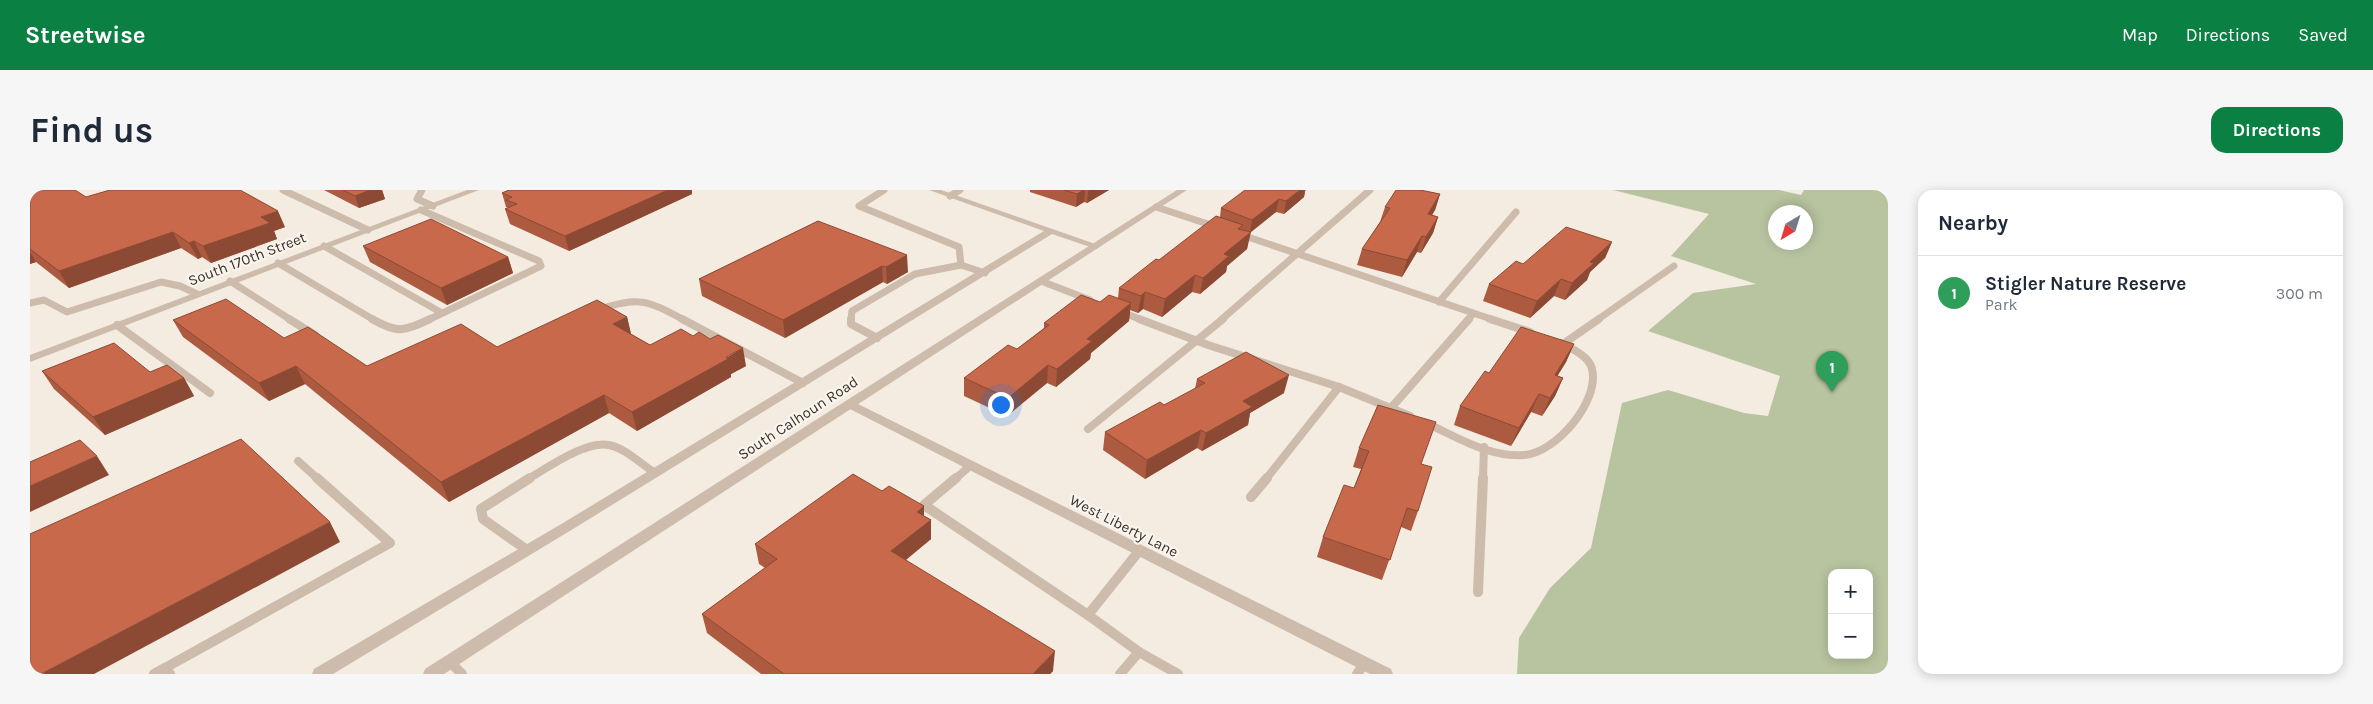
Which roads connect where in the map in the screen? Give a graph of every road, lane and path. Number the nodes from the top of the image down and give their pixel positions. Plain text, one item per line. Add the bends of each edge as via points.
1 (282, 190) edge
2 (422, 190) edge
3 (475, 190) edge
4 (884, 190) edge
5 (933, 190) edge
6 (960, 190) edge
7 (1182, 190) edge
8 (1370, 190) edge
9 (950, 196) junction
10 (433, 206) junction
11 (1156, 207) junction
12 (421, 210) junction
13 (1516, 212) dead end
14 (368, 230) junction
15 (1051, 231) junction
16 (324, 246) junction
17 (1096, 246) junction
18 (1296, 253) junction
19 (278, 263) junction
20 (960, 265) junction
21 (1674, 266) dead end
22 (985, 272) junction
23 (230, 281) junction
24 (1041, 281) junction
25 (197, 294) junction
26 (1096, 302) edge
27 (1439, 302) junction
28 (30, 303) edge
29 (1114, 309) edge
30 (442, 313) junction
31 (587, 314) edge
32 (1473, 314) junction
33 (117, 325) junction
34 (1535, 334) edge
35 (877, 338) junction
36 (321, 339) edge
37 (1553, 340) edge
38 (1198, 341) junction
39 (1564, 344) junction
40 (30, 358) edge
41 (803, 383) junction
42 (1339, 387) junction
43 (210, 393) dead end
44 (850, 404) junction
45 (1391, 408) junction
46 (1088, 429) dead end
47 (1484, 447) junction
48 (298, 461) dead end
49 (970, 466) junction
50 (655, 473) junction
51 (1251, 497) dead end
52 (527, 550) junction
53 (1139, 551) junction
54 (1478, 592) dead end
55 (1088, 615) junction
56 (1139, 652) junction
57 (450, 662) junction
58 (1361, 669) edge
59 (168, 671) edge
60 (154, 674) edge
61 (320, 674) edge
62 (431, 674) edge
63 (462, 674) edge
64 (1120, 674) edge
65 (1178, 674) edge
66 (1385, 674) edge

1 - 14 lane
2 - 10 lane via 417,199
3 - 10 street, South 170th Street
4 - 20 lane via 859,206 959,248
5 - 9 street
6 - 9 lane
7 - 11 street, South Calhoun Road
8 - 18 lane
9 - 15 street
10 - 12 street, South 170th Street
11 - 17 street, South Calhoun Road
11 - 18 lane
12 - 14 street, South 170th Street
12 - 30 lane via 541,263 537,269
13 - 27 lane
14 - 16 street, South 170th Street
15 - 17 street
15 - 22 street
16 - 19 street, South 170th Street
16 - 30 lane
17 - 24 street, South Calhoun Road
18 - 27 lane
18 - 38 lane
19 - 23 street, South 170th Street
19 - 30 lane via 390,329 410,328
20 - 22 lane
20 - 35 lane via 915,274 852,311 851,324
21 - 39 lane
22 - 35 street
23 - 25 street, South 170th Street
23 - 36 lane
24 - 26 lane
24 - 44 street, South Calhoun Road
25 - 28 lane via 161,282 67,312 44,300
25 - 33 street, South 170th Street
27 - 32 lane
29 - 38 lane
31 - 41 lane via 627,302 653,303
32 - 34 lane
32 - 45 lane
33 - 40 street, South 170th Street
33 - 43 lane
35 - 41 street
37 - 39 lane
38 - 42 lane
38 - 46 lane
39 - 47 lane via 1587,360 1593,380 1584,405 1568,428 1553,445 1533,453 1504,454
41 - 50 street
42 - 45 lane
42 - 51 lane
44 - 49 street, West Liberty Lane
44 - 57 street, South Calhoun Road
45 - 47 lane
47 - 54 lane
48 - 59 lane via 390,543
49 - 53 street, West Liberty Lane
49 - 55 lane via 924,505
50 - 52 street
50 - 52 lane via 608,445 595,445 560,460 481,509 483,519
52 - 61 street
53 - 55 lane
53 - 58 street, West Liberty Lane
55 - 56 lane
56 - 64 lane
56 - 65 lane
57 - 62 street, South Calhoun Road
57 - 63 lane
58 - 66 street, West Liberty Lane
59 - 60 lane

